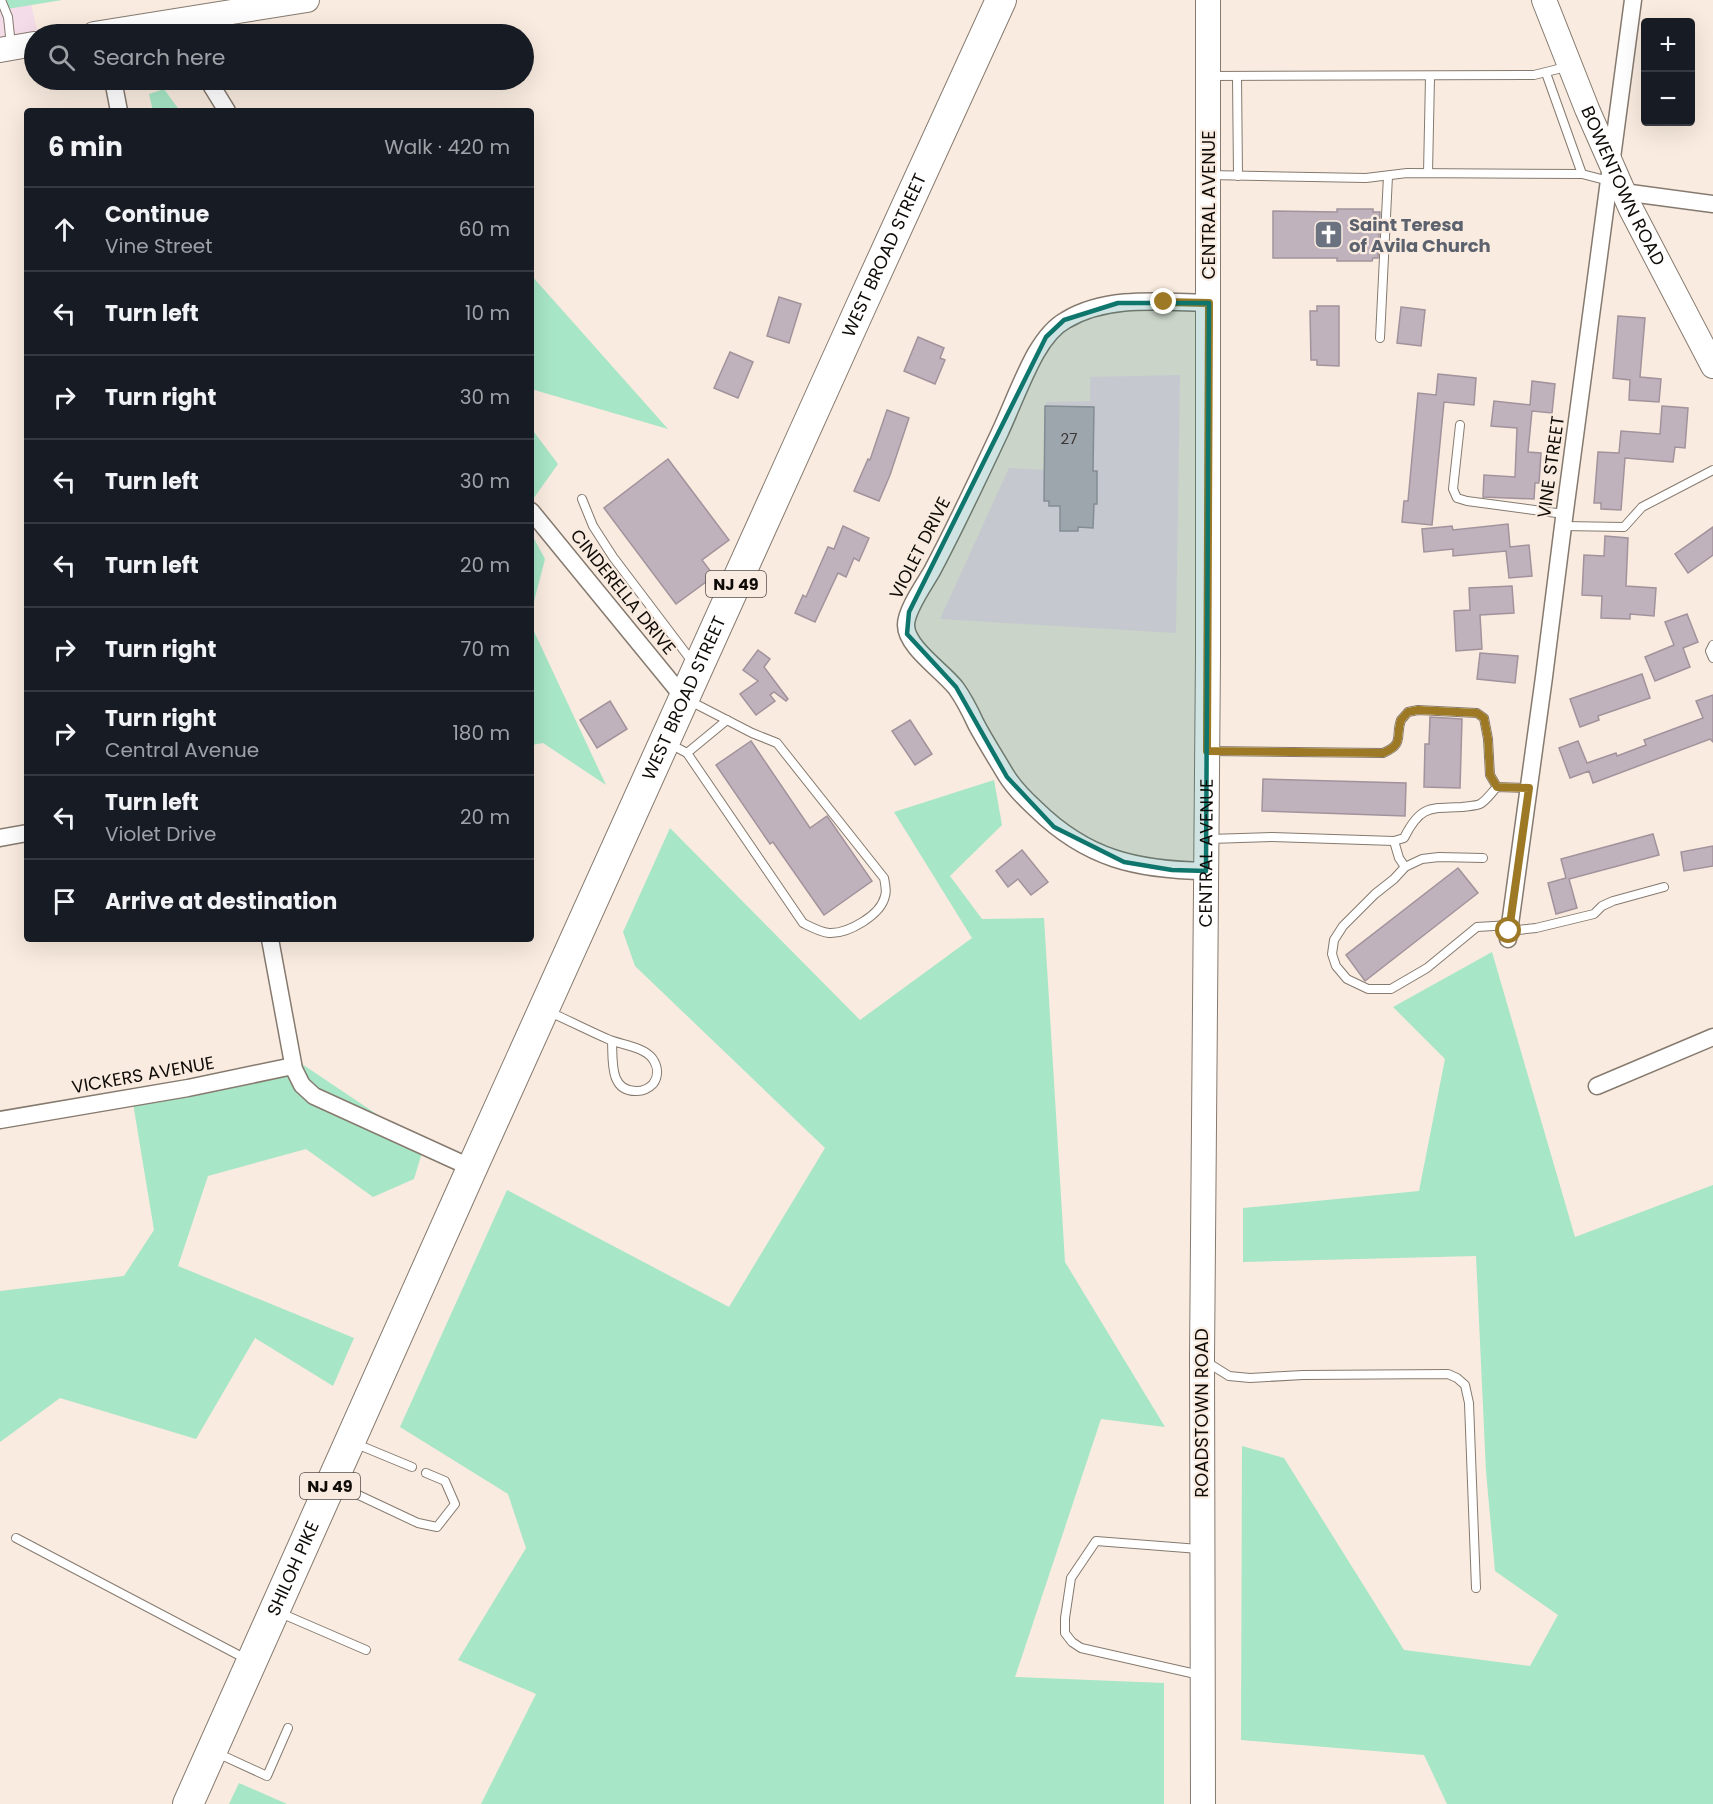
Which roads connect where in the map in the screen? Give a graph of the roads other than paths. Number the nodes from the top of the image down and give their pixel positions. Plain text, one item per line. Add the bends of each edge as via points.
1 (1, 0) edge
2 (307, 0) edge
3 (1001, 0) edge
4 (1208, 0) edge
5 (1544, 0) edge
6 (1633, 0) edge
7 (201, 24) edge
8 (15, 47) edge
9 (1570, 66) junction
10 (1545, 73) junction
11 (1208, 76) junction
12 (1237, 77) junction
13 (1430, 77) junction
14 (115, 90) edge
15 (214, 90) edge
16 (118, 108) edge
17 (224, 108) edge
18 (1428, 173) junction
19 (1582, 174) junction
20 (1209, 175) junction
21 (1238, 176) junction
22 (1388, 176) junction
23 (1614, 179) junction
24 (1713, 204) edge
25 (1209, 303) junction
26 (1380, 338) dead end
27 (1713, 366) edge
28 (1460, 425) dead end
29 (1713, 470) edge
30 (582, 499) dead end
31 (534, 515) edge
32 (1563, 520) junction
33 (1713, 645) edge
34 (1713, 658) edge
35 (698, 669) junction
36 (684, 698) junction
37 (727, 720) junction
38 (676, 747) junction
39 (1207, 751) junction
40 (1497, 787) junction
41 (1529, 788) junction
42 (24, 834) edge
43 (0, 838) edge
44 (1206, 840) junction
45 (1394, 841) junction
46 (1483, 858) dead end
47 (1405, 867) junction
48 (1206, 871) junction
49 (1664, 887) dead end
50 (1509, 932) junction
51 (271, 942) edge
52 (544, 1010) junction
53 (1205, 1022) joint
54 (1713, 1037) edge
55 (612, 1041) junction
56 (293, 1066) junction
57 (1597, 1086) dead end
58 (0, 1120) edge
59 (472, 1168) junction
60 (1202, 1359) junction
61 (350, 1442) junction
62 (412, 1467) dead end
63 (426, 1473) dead end
64 (332, 1482) junction
65 (16, 1538) dead end
66 (1202, 1549) junction
67 (1476, 1588) dead end
68 (274, 1610) junction
69 (366, 1650) dead end
70 (251, 1661) junction
71 (1203, 1676) junction
72 (288, 1728) dead end
73 (211, 1751) junction
74 (188, 1804) edge
75 (1203, 1804) edge

1 - 8 lane
2 - 7 main road
3 - 35 highway, WEST BROAD STREET / NJ 49
4 - 11 main road, CENTRAL AVENUE
5 - 9 main road, BOWENTOWN ROAD
6 - 23 street, VINE STREET
9 - 10 lane
9 - 23 main road, BOWENTOWN ROAD
10 - 13 lane
10 - 19 lane
11 - 12 lane
11 - 20 main road, CENTRAL AVENUE
12 - 13 lane
12 - 21 lane
13 - 18 lane
14 - 16 street
15 - 17 street
18 - 19 lane
18 - 22 lane
19 - 23 lane
20 - 21 lane
20 - 25 main road, CENTRAL AVENUE
21 - 22 lane
22 - 26 lane
23 - 24 street
23 - 27 main road, BOWENTOWN ROAD
23 - 32 street, VINE STREET
25 - 39 main road, CENTRAL AVENUE
25 - 48 street, VIOLET DRIVE via 1118,303 1064,320 1046,337 906,623 913,643 956,687 1007,777 1054,827 1124,862 1160,869
28 - 32 lane via 1454,489 1457,498
29 - 32 lane via 1642,507 1624,527
30 - 35 lane via 613,558
31 - 36 street, CINDERELLA DRIVE
32 - 41 street, VINE STREET
33 - 34 lane
35 - 36 highway, WEST BROAD STREET / NJ 49
36 - 37 lane
36 - 38 highway, WEST BROAD STREET / NJ 49
37 - 38 lane
37 - 38 lane via 777,743 884,878 886,896 878,911 867,920 832,933 803,923
38 - 52 highway, WEST BROAD STREET / NJ 49
39 - 40 lane via 1383,753 1399,738 1401,719 1408,712 1477,713 1484,718 1490,775
39 - 44 main road, CENTRAL AVENUE
40 - 41 lane
40 - 45 lane via 1481,804 1434,807 1420,815 1404,838
41 - 50 street, VINE STREET
42 - 43 street
44 - 45 lane via 1272,837
44 - 48 main road, CENTRAL AVENUE
45 - 47 lane
46 - 47 lane via 1439,857
47 - 50 lane via 1343,926 1334,940 1332,954 1347,979 1368,989 1391,989 1427,968 1477,927
48 - 53 main road, CENTRAL AVENUE
49 - 50 lane via 1613,901 1594,915
51 - 56 street
52 - 55 lane
52 - 59 highway, WEST BROAD STREET / NJ 49
53 - 60 main road, ROADSTOWN ROAD
54 - 57 street
55 - 55 lane via 652,1058 658,1075 655,1082 636,1091 621,1087 614,1073
56 - 58 street, VICKERS AVENUE
56 - 59 street via 314,1096
59 - 61 highway, SHILOH PIKE / NJ 49
60 - 66 main road, ROADSTOWN ROAD
60 - 67 lane via 1230,1376 1250,1378 1449,1374 1466,1385
61 - 62 lane
61 - 64 highway, SHILOH PIKE / NJ 49
63 - 64 lane via 445,1481 455,1504 437,1527 418,1523
64 - 68 highway, SHILOH PIKE / NJ 49
65 - 70 lane
66 - 71 main road, ROADSTOWN ROAD
66 - 71 lane via 1096,1541 1071,1578 1065,1633 1081,1648
68 - 69 lane
68 - 70 highway, SHILOH PIKE / NJ 49
70 - 73 highway, SHILOH PIKE / NJ 49
71 - 75 main road, ROADSTOWN ROAD
72 - 73 lane via 267,1776
73 - 74 highway, SHILOH PIKE / NJ 49

